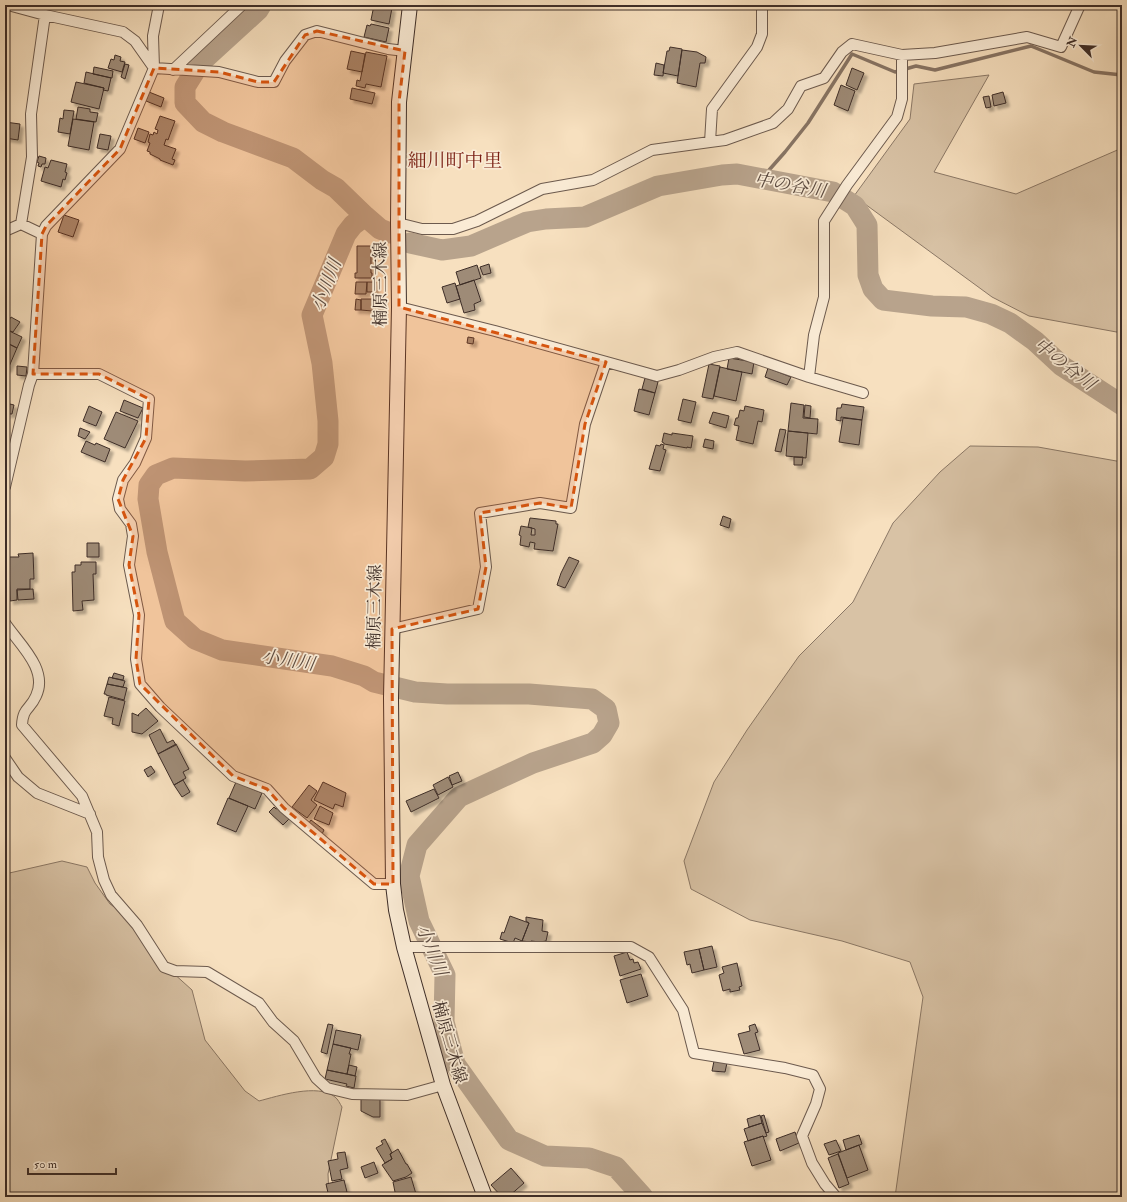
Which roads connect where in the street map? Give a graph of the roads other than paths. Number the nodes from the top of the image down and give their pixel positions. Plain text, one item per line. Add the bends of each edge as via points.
1 (8, 5) edge
2 (159, 5) edge
3 (242, 5) edge
4 (410, 5) edge
5 (762, 5) edge
6 (1080, 5) edge
7 (45, 15) junction
8 (405, 51) junction
9 (902, 58) junction
10 (154, 68) junction
11 (173, 70) junction
12 (710, 142) junction
13 (398, 223) junction
14 (21, 224) junction
15 (5, 231) edge
16 (42, 234) junction
17 (399, 307) junction
18 (606, 362) junction
19 (33, 374) junction
20 (809, 377) junction
21 (863, 393) dead end
22 (5, 487) edge
23 (5, 623) edge
24 (392, 629) junction
25 (5, 758) edge
26 (90, 814) junction
27 (393, 884) junction
28 (404, 947) junction
29 (443, 1085) junction
30 (485, 1197) edge
31 (836, 1197) edge

1 - 7 street
2 - 10 street via 153,36
3 - 11 street
4 - 8 main road, 楠原三木線
5 - 12 street via 762,34 757,47 712,110
6 - 9 street via 1061,47 1027,37
7 - 10 street via 123,32 135,41
7 - 14 street via 31,114 32,157
8 - 11 street via 317,31 305,35 285,61 274,82 258,82 218,72
8 - 13 main road, 楠原三木線 via 399,102
9 - 12 street via 852,44 842,52 824,78 801,86 788,109 773,123 725,140
9 - 20 street via 902,100 896,117 824,221 824,296 814,335
10 - 11 street
10 - 16 street via 120,149 46,226
12 - 13 street via 652,150 593,180 542,189 477,221 453,229 422,229
13 - 17 main road, 楠原三木線
14 - 15 street
14 - 16 street
16 - 19 street
17 - 18 street
17 - 24 main road, 楠原三木線
18 - 20 street via 657,376 737,352
18 - 24 street via 584,424 571,508 540,504 480,513 486,567 478,609
19 - 22 street
19 - 27 street via 99,374 149,399 146,438 124,480 118,499 120,509 131,524 129,565 139,615 136,658 140,684 160,707 233,776 267,789 284,808 374,884
20 - 21 street
23 - 26 street via 30,655 40,678 36,696 23,714 22,725 82,796
24 - 27 main road, 楠原三木線
25 - 26 street via 18,777 37,793
26 - 29 street via 97,832 98,857 111,895 137,925 164,967 175,971 207,972 259,1003 273,1022 294,1041 316,1078 327,1088 352,1094 406,1095
27 - 28 main road, 楠原三木線
28 - 29 main road, 楠原三木線
28 - 31 street via 631,947 649,957 683,1010 694,1053 771,1065 813,1075 820,1089 802,1136 812,1163
29 - 30 main road, 楠原三木線

